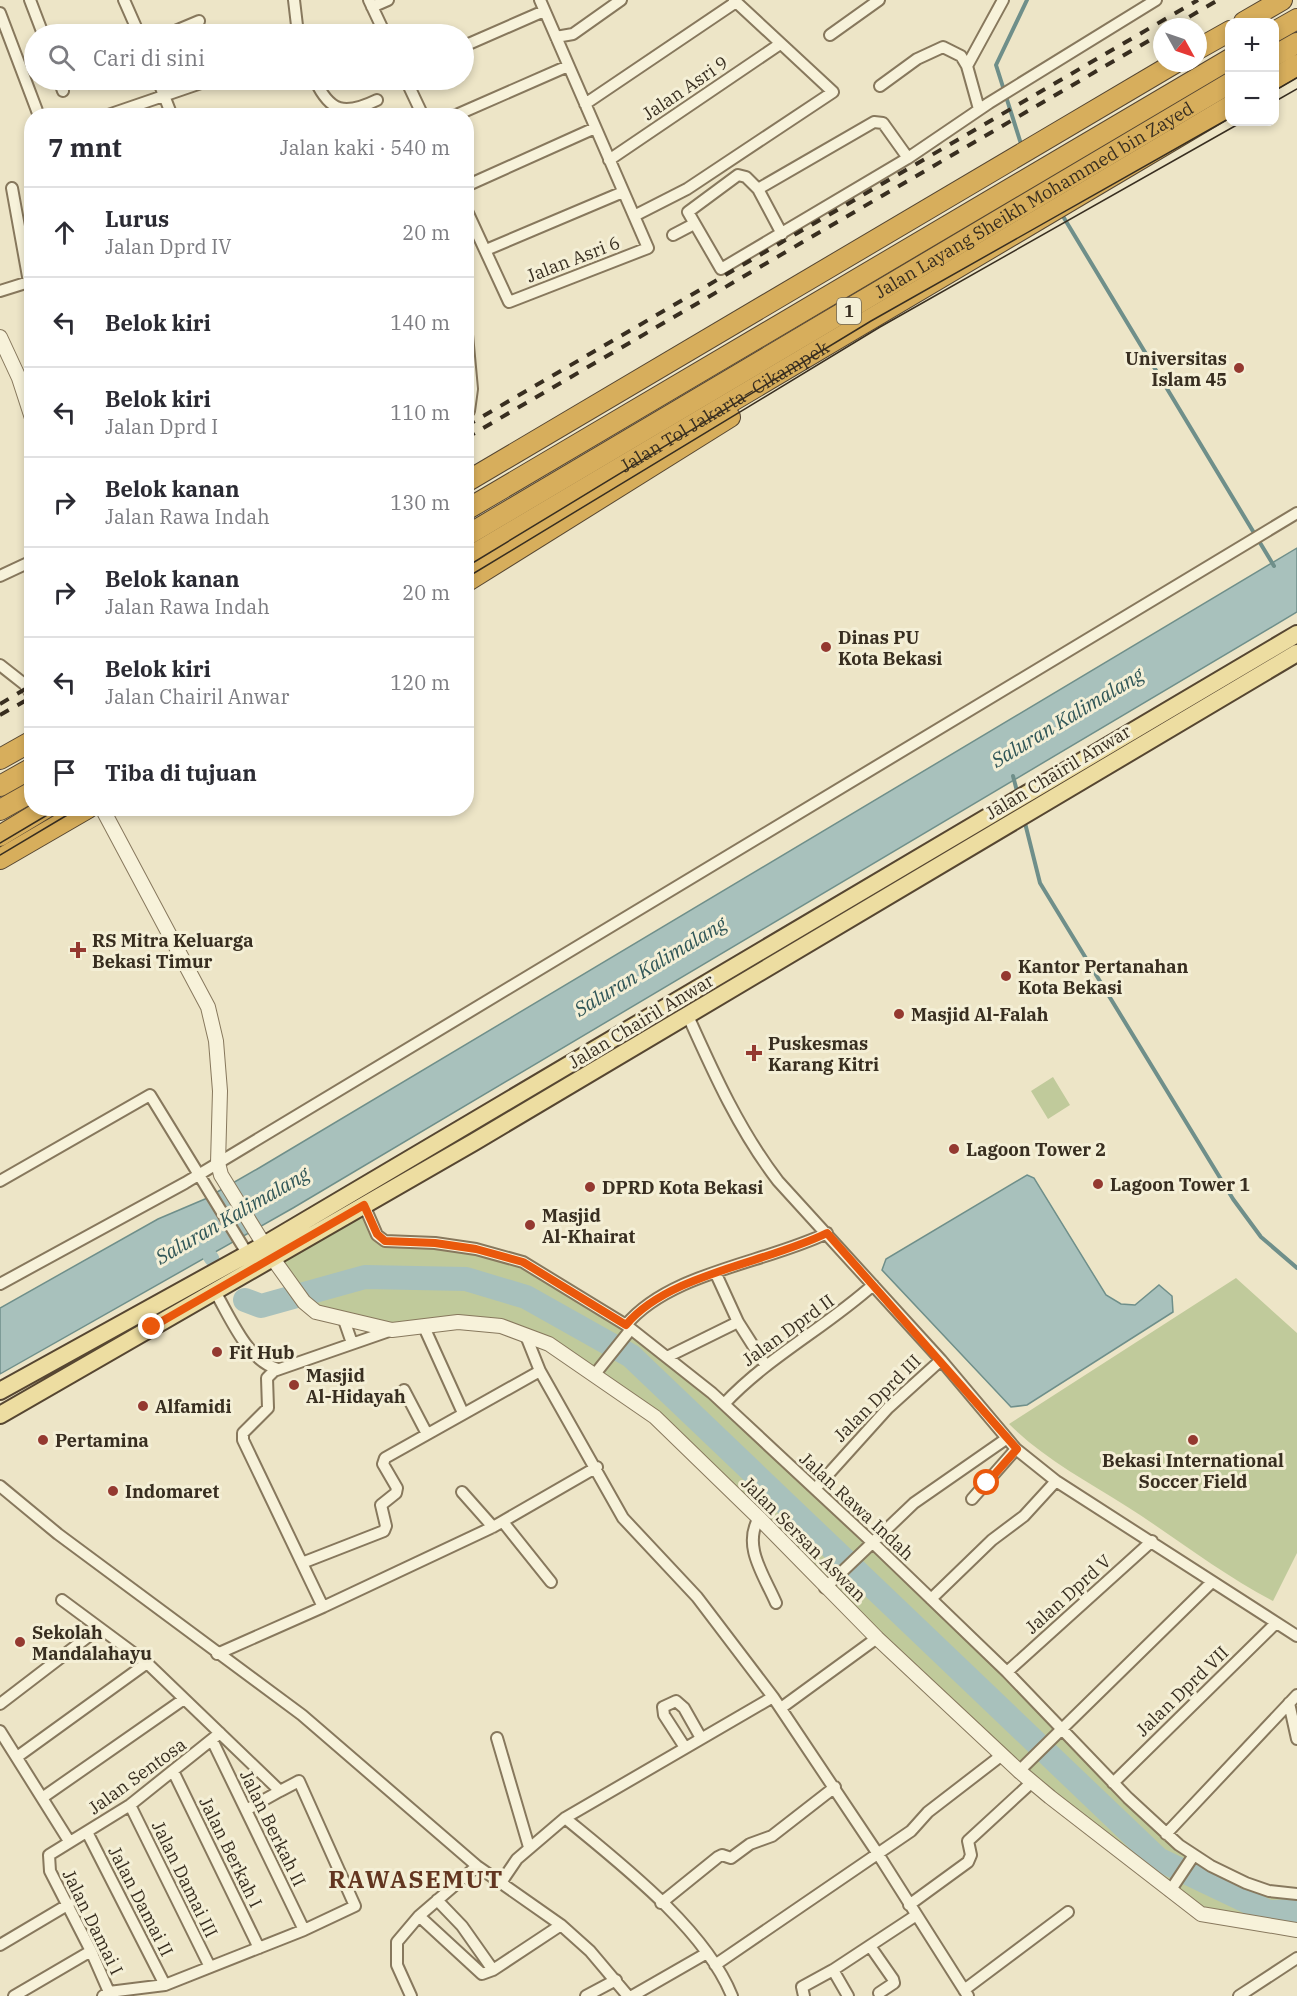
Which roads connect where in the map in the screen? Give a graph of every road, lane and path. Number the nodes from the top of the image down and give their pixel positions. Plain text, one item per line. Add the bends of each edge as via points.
1 (30, 0) edge
2 (124, 0) edge
3 (294, 0) edge
4 (388, 0) edge
5 (621, 0) edge
6 (879, 0) edge
7 (1003, 0) edge
8 (1133, 0) edge
9 (1156, 0) edge
10 (1282, 0) edge
11 (735, 1) edge
12 (370, 3) edge
13 (542, 5) edge
14 (1138, 11) junction
15 (0, 13) edge
16 (1251, 18) edge
17 (1297, 19) edge
18 (199, 21) dead end
19 (39, 24) edge
20 (135, 24) edge
21 (192, 24) edge
22 (296, 24) edge
23 (380, 24) edge
24 (1279, 30) edge
25 (1225, 34) edge
26 (830, 35) dead end
27 (556, 37) junction
28 (474, 41) edge
29 (1297, 43) edge
30 (780, 44) junction
31 (1207, 44) edge
32 (1279, 54) edge
33 (1225, 62) edge
34 (1297, 65) edge
35 (568, 66) junction
36 (967, 66) junction
37 (1160, 72) edge
38 (24, 76) edge
39 (1279, 76) edge
40 (880, 86) dead end
41 (1225, 86) edge
42 (29, 90) edge
43 (162, 90) edge
44 (184, 90) edge
45 (320, 90) edge
46 (411, 90) edge
47 (165, 97) junction
48 (377, 100) dead end
49 (585, 104) junction
50 (36, 108) edge
51 (123, 108) edge
52 (169, 108) edge
53 (334, 108) edge
54 (346, 108) edge
55 (419, 108) edge
56 (472, 108) edge
57 (1225, 109) edge
58 (979, 110) junction
59 (596, 128) junction
60 (908, 158) junction
61 (609, 160) junction
62 (474, 182) edge
63 (12, 188) dead end
64 (758, 189) junction
65 (623, 192) junction
66 (634, 216) junction
67 (694, 224) junction
68 (474, 225) edge
69 (782, 234) junction
70 (673, 235) dead end
71 (24, 250) edge
72 (486, 250) junction
73 (24, 283) edge
74 (0, 291) edge
75 (0, 337) edge
76 (777, 375) junction
77 (24, 395) edge
78 (474, 477) edge
79 (474, 505) edge
80 (1297, 513) edge
81 (474, 531) edge
82 (474, 554) edge
83 (24, 565) edge
84 (0, 576) edge
85 (474, 577) edge
86 (1297, 634) edge
87 (1297, 653) edge
88 (0, 665) edge
89 (24, 683) edge
90 (1209, 696) junction
91 (24, 746) edge
92 (0, 759) edge
93 (24, 772) edge
94 (0, 786) edge
95 (24, 796) edge
96 (1038, 797) junction
97 (0, 810) edge
98 (33, 816) edge
99 (74, 816) edge
100 (107, 816) edge
101 (0, 836) edge
102 (0, 859) edge
103 (879, 882) junction
104 (888, 897) junction
105 (684, 1008) junction
106 (466, 1125) junction
107 (474, 1142) junction
108 (219, 1169) junction
109 (200, 1174) junction
110 (0, 1181) edge
111 (364, 1205) junction
112 (827, 1233) junction
113 (264, 1245) junction
114 (248, 1254) junction
115 (716, 1274) junction
116 (0, 1284) edge
117 (873, 1285) junction
118 (214, 1290) junction
119 (344, 1320) junction
120 (738, 1322) junction
121 (424, 1327) junction
122 (628, 1327) junction
123 (392, 1330) junction
124 (526, 1336) junction
125 (352, 1342) junction
126 (667, 1357) junction
127 (940, 1360) junction
128 (766, 1366) junction
129 (278, 1369) junction
130 (599, 1369) junction
131 (540, 1371) junction
132 (404, 1390) dead end
133 (0, 1391) edge
134 (724, 1404) junction
135 (463, 1413) junction
136 (0, 1415) edge
137 (427, 1434) junction
138 (1006, 1439) junction
139 (1017, 1449) junction
140 (597, 1467) junction
141 (1056, 1481) junction
142 (0, 1485) edge
143 (815, 1489) junction
144 (462, 1492) dead end
145 (972, 1499) dead end
146 (759, 1518) junction
147 (498, 1525) junction
148 (1152, 1541) junction
149 (872, 1542) junction
150 (302, 1563) junction
151 (550, 1582) dead end
152 (1212, 1583) junction
153 (825, 1588) junction
154 (931, 1599) junction
155 (62, 1600) dead end
156 (776, 1603) dead end
157 (323, 1607) junction
158 (1275, 1624) junction
159 (98, 1629) junction
160 (1297, 1636) edge
161 (877, 1638) junction
162 (217, 1654) junction
163 (147, 1663) junction
164 (1007, 1672) junction
165 (773, 1697) junction
166 (184, 1698) junction
167 (1293, 1699) edge
168 (0, 1704) edge
169 (781, 1708) junction
170 (1062, 1729) junction
171 (0, 1731) edge
172 (216, 1736) junction
173 (497, 1738) dead end
174 (701, 1738) junction
175 (1297, 1739) edge
176 (684, 1746) junction
177 (1002, 1755) junction
178 (16, 1757) junction
179 (173, 1771) junction
180 (1019, 1771) junction
181 (1032, 1782) junction
182 (1113, 1783) junction
183 (835, 1787) junction
184 (280, 1791) junction
185 (42, 1798) junction
186 (130, 1805) junction
187 (246, 1810) junction
188 (565, 1818) junction
189 (87, 1832) junction
190 (1166, 1834) junction
191 (69, 1841) junction
192 (529, 1847) junction
193 (878, 1854) junction
194 (1191, 1860) junction
195 (477, 1866) junction
196 (502, 1881) junction
197 (1173, 1886) junction
198 (1297, 1894) edge
199 (437, 1900) junction
200 (661, 1903) junction
201 (69, 1904) junction
202 (909, 1905) junction
203 (1068, 1912) dead end
204 (915, 1916) junction
205 (418, 1917) junction
206 (561, 1925) junction
207 (1297, 1929) edge
208 (304, 1930) junction
209 (0, 1945) edge
210 (870, 1946) junction
211 (259, 1948) junction
212 (91, 1951) junction
213 (707, 1953) junction
214 (1297, 1958) edge
215 (715, 1965) junction
216 (210, 1967) junction
217 (493, 1970) junction
218 (833, 1971) junction
219 (616, 1980) junction
220 (165, 1985) junction
221 (129, 1992) edge
222 (966, 1993) edge
223 (106, 1994) edge
224 (878, 1995) edge
225 (14, 1996) edge
226 (411, 1996) edge
227 (586, 1996) edge
228 (630, 1996) edge
229 (732, 1996) edge
230 (804, 1996) edge
231 (848, 1996) edge
232 (1239, 1996) edge

1 - 19 street
2 - 20 street
3 - 22 street
4 - 12 street
5 - 27 street via 573,34
6 - 26 street
7 - 36 street
8 - 14 street
9 - 14 street
10 - 16 highway
11 - 30 street
11 - 49 street
12 - 23 street
13 - 27 street
13 - 28 street
14 - 58 street
15 - 38 street
17 - 24 highway
18 - 21 street
25 - 31 highway
27 - 35 street
29 - 32 highway
30 - 61 street, Jalan Asri 9
30 - 66 street via 833,92 687,189
33 - 79 highway, Jalan Layang Sheikh Mohammed bin Zayed / 1
34 - 39 highway
35 - 49 street
35 - 56 street
36 - 40 street via 961,56 943,46
36 - 58 street
37 - 78 highway
41 - 81 highway, Jalan Layang Sheikh Mohammed bin Zayed / 1
42 - 50 street
43 - 47 street
44 - 47 street
45 - 53 street
46 - 55 street
47 - 51 street
47 - 52 street
48 - 54 street
49 - 59 street
57 - 76 highway, Jalan Tol Jakarta–Cikampek / 1
58 - 60 street
59 - 61 street
59 - 62 street
60 - 64 street via 883,123 874,122
60 - 69 street
61 - 65 street
63 - 71 street
64 - 67 street via 746,177 738,176 688,212
64 - 69 street
65 - 66 street
65 - 72 street
66 - 72 street, Jalan Asri 6 via 648,248 509,302
67 - 69 street via 721,269
67 - 70 street
68 - 72 street
73 - 74 street
75 - 77 street
76 - 82 highway, Jalan Tol Jakarta–Cikampek / 1
76 - 85 highway via 720,424
80 - 108 street
83 - 84 street
86 - 90 main road, Jalan Chairil Anwar
87 - 90 main road, Jalan Chairil Anwar
88 - 89 street
90 - 96 main road, Jalan Chairil Anwar
91 - 92 highway
93 - 94 highway
95 - 97 highway
96 - 103 main road, Jalan Chairil Anwar via 988,817
96 - 104 main road, Jalan Chairil Anwar via 998,831
98 - 101 highway
99 - 102 highway
100 - 108 street via 208,1007 220,1083
103 - 104 main road
103 - 105 main road, Jalan Chairil Anwar
104 - 105 main road, Jalan Chairil Anwar
105 - 106 main road, Jalan Chairil Anwar
105 - 107 main road, Jalan Chairil Anwar
105 - 112 street via 754,1150
106 - 107 main road
106 - 113 main road, Jalan Chairil Anwar
107 - 111 main road, Jalan Chairil Anwar
108 - 109 street
108 - 113 street, Jalan Sersan Aswan
109 - 110 street via 150,1095
109 - 114 street
109 - 116 street
111 - 113 main road, Jalan Chairil Anwar
111 - 122 street, Jalan Rawa Indah via 377,1234 385,1241 469,1248 523,1262
112 - 115 street
112 - 117 street
113 - 114 main road, Jalan Chairil Anwar
113 - 119 street, Jalan Sersan Aswan via 304,1302 316,1312
114 - 118 main road, Jalan Chairil Anwar
114 - 133 main road, Jalan Chairil Anwar
115 - 120 street
115 - 122 street via 674,1290 633,1316
117 - 127 street
117 - 128 street, Jalan Dprd II via 846,1310
118 - 129 street via 253,1353
118 - 136 main road, Jalan Chairil Anwar
119 - 123 street, Jalan Sersan Aswan
119 - 125 street
120 - 126 street
120 - 128 street
121 - 123 street, Jalan Sersan Aswan
121 - 124 street, Jalan Sersan Aswan via 458,1322 501,1326
121 - 135 street
122 - 126 street, Jalan Rawa Indah
122 - 130 street
123 - 125 street
124 - 130 street, Jalan Sersan Aswan
124 - 131 street
125 - 129 street
126 - 134 street, Jalan Rawa Indah
127 - 138 street
127 - 143 street, Jalan Dprd III via 888,1408
128 - 134 street, Jalan Dprd II
129 - 150 street via 267,1378 268,1408 247,1427 243,1440
130 - 146 street, Jalan Sersan Aswan via 655,1417
131 - 135 street
131 - 140 street
132 - 137 street
134 - 143 street, Jalan Rawa Indah
135 - 137 street
137 - 150 street via 384,1460 397,1488 380,1507 384,1531
138 - 139 street
138 - 149 street via 914,1503
139 - 141 street
139 - 145 street
140 - 147 street
140 - 165 street via 623,1518 697,1596
141 - 148 street
141 - 154 street via 1024,1516 992,1540
142 - 162 street via 58,1534
143 - 149 street, Jalan Rawa Indah
144 - 147 street
146 - 153 street, Jalan Sersan Aswan
146 - 156 street via 752,1529 751,1545
147 - 151 street
147 - 157 street
148 - 152 street
148 - 164 street, Jalan Dprd V
149 - 153 street
149 - 154 street, Jalan Rawa Indah
150 - 157 street
152 - 158 street
152 - 170 street
153 - 161 street, Jalan Sersan Aswan
154 - 164 street, Jalan Rawa Indah
155 - 159 street
157 - 162 street
158 - 160 street
158 - 182 street, Jalan Dprd VII
159 - 163 street
159 - 168 street
161 - 169 street
161 - 177 street, Jalan Sersan Aswan
162 - 195 street via 302,1715
163 - 166 street
163 - 178 street
164 - 170 street, Jalan Rawa Indah
165 - 169 street
165 - 174 street
166 - 172 street
166 - 185 street
167 - 175 street
167 - 190 street
169 - 183 street
170 - 180 street
170 - 182 street, Jalan Rawa Indah
171 - 178 street
172 - 179 street, Jalan Sentosa
172 - 184 street
172 - 187 street, Jalan Berkah II
173 - 192 street
174 - 176 street
174 - 176 street via 682,1705 669,1702 663,1707 664,1715
176 - 188 street
177 - 180 street, Jalan Sersan Aswan
177 - 193 street
178 - 185 street
179 - 186 street, Jalan Sentosa
179 - 211 street, Jalan Berkah I
180 - 181 street, Jalan Sersan Aswan
181 - 197 street, Jalan Sersan Aswan
181 - 202 street via 968,1841 968,1862
182 - 190 street, Jalan Rawa Indah
183 - 193 street
183 - 200 street via 771,1836 750,1844 731,1858 718,1857
184 - 187 street
184 - 208 street via 299,1781 355,1906
185 - 191 street
186 - 189 street, Jalan Sentosa
186 - 216 street, Jalan Damai III
187 - 208 street, Jalan Berkah II
188 - 192 street
188 - 200 street
189 - 191 street, Jalan Sentosa
189 - 220 street, Jalan Damai II
190 - 194 street, Jalan Rawa Indah
191 - 201 street, Jalan Damai I via 48,1859 50,1871
192 - 196 street
193 - 202 street
193 - 215 street
194 - 197 street
194 - 198 street, Jalan Rawa Indah via 1269,1891
195 - 196 street
195 - 199 street
196 - 206 street
197 - 207 street, Jalan Sersan Aswan via 1201,1914
199 - 205 street
199 - 217 street via 462,1926
200 - 213 street via 693,1933
201 - 209 street
201 - 212 street, Jalan Damai I
202 - 204 street
203 - 222 street
204 - 210 street
204 - 222 street
205 - 217 street via 479,1973
205 - 226 street via 397,1942 399,1974
206 - 217 street
206 - 219 street
208 - 211 street
210 - 218 street
210 - 224 street via 894,1983
211 - 216 street
212 - 223 street, Jalan Damai I
212 - 225 street
213 - 215 street
213 - 228 street
214 - 232 street
215 - 229 street
216 - 220 street
218 - 230 street via 802,1987
218 - 231 street
219 - 227 street
219 - 228 street
220 - 221 street
221 - 223 street

